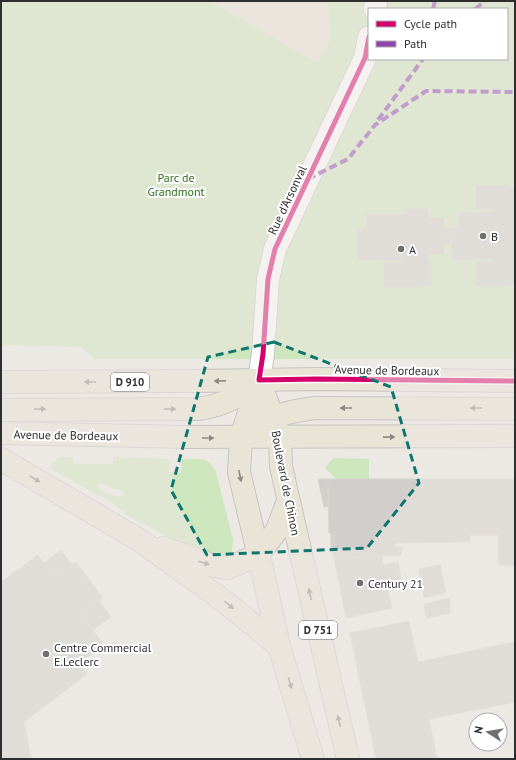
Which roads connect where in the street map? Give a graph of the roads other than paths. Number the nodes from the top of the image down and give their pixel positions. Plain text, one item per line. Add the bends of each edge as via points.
1 (368, 42) edge
2 (259, 380) junction
3 (515, 381) edge
4 (1, 382) edge
5 (515, 408) edge
6 (1, 410) edge
7 (272, 417) junction
8 (1, 433) edge
9 (515, 436) edge
10 (280, 437) junction
11 (241, 438) junction
12 (1, 459) edge
13 (288, 500) junction
14 (141, 541) junction
15 (258, 554) junction
16 (279, 646) junction
17 (313, 759) edge
18 (348, 759) edge

1 - 2 street, Rue d'Arsonval via 365,58 275,249 268,279
2 - 3 main road, Avenue de Bordeaux / D 910
2 -> 4 main road, Avenue de Bordeaux / D 910
6 -> 2 main road via 198,409 215,407 238,396
2 - 7 main road, Boulevard de Chinon / D 751
2 - 11 main road
5 -> 7 main road via 315,408 286,412
7 - 10 main road, Boulevard de Chinon / D 751
7 - 11 main road via 257,424
8 -> 11 main road, Avenue de Bordeaux
10 -> 9 main road, Avenue de Bordeaux
10 - 11 main road, Avenue de Bordeaux
10 - 13 main road, Boulevard de Chinon / D 751 via 281,466
11 -> 15 main road via 239,472
12 -> 14 main road
13 - 15 main road via 277,530
18 -> 13 main road, Boulevard de Chinon / D 751
14 -> 15 main road via 228,568
14 -> 16 main road
15 - 16 main road
16 -> 17 main road

